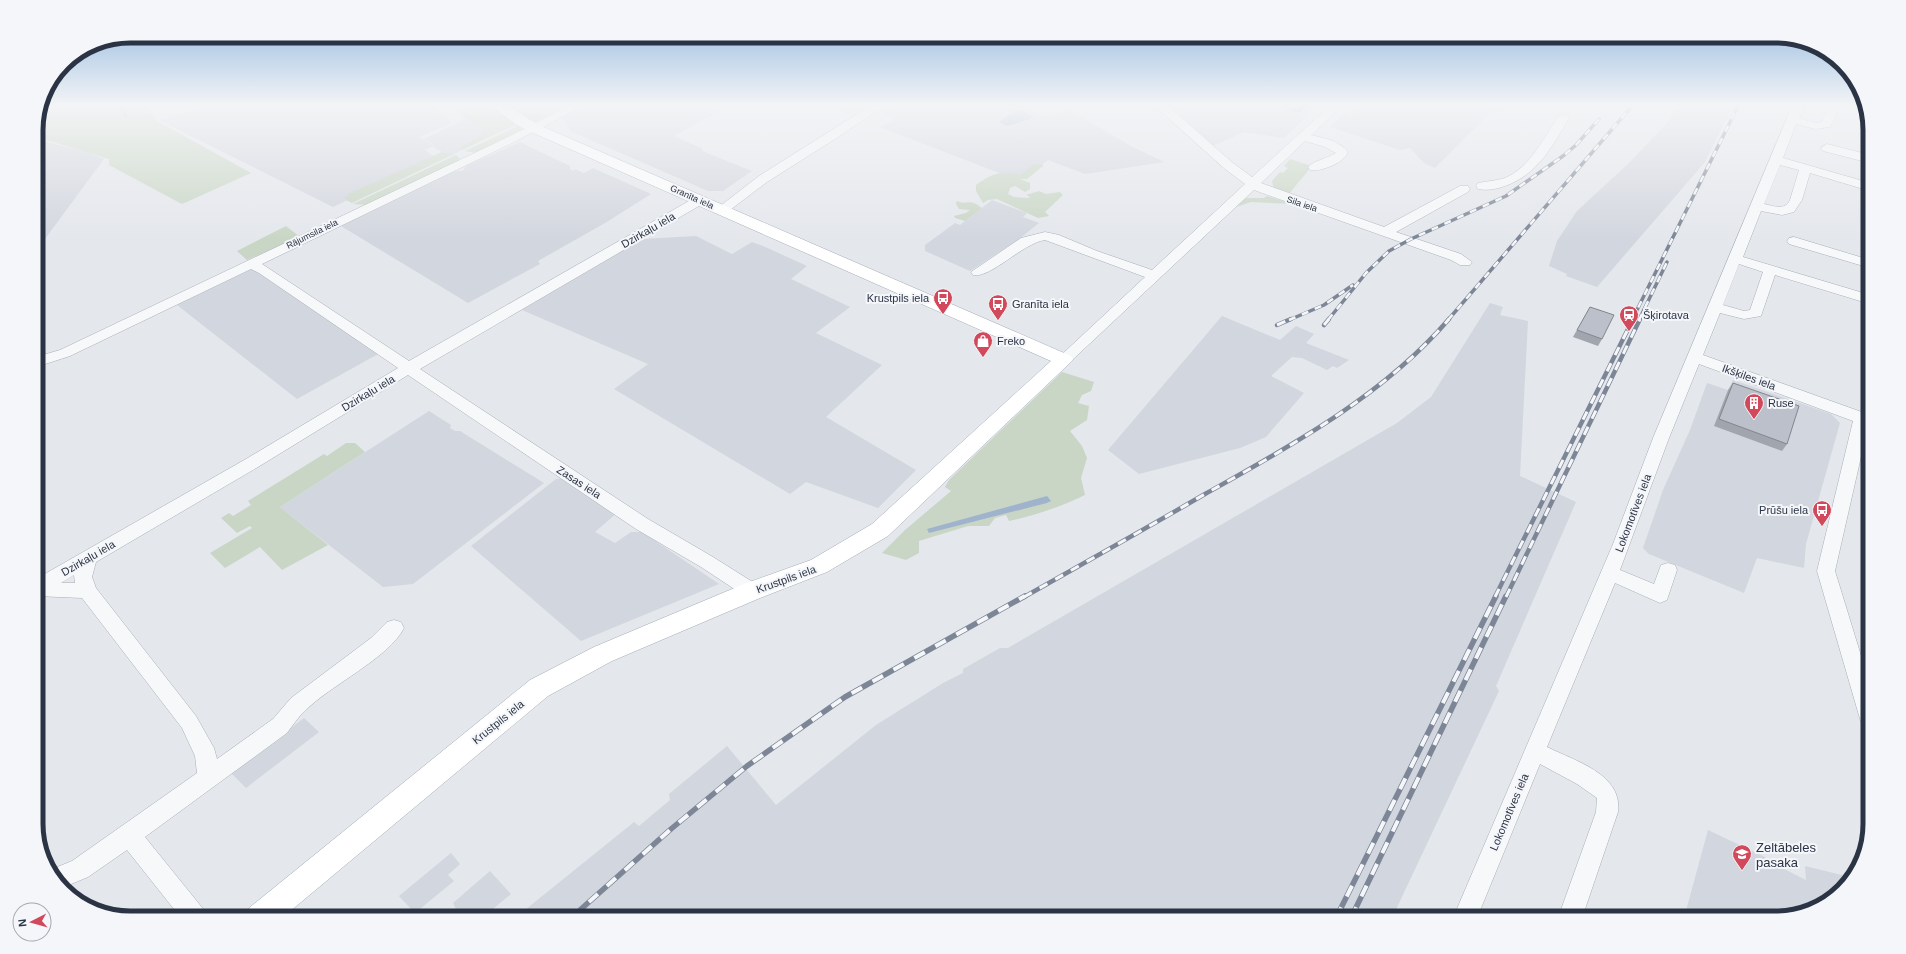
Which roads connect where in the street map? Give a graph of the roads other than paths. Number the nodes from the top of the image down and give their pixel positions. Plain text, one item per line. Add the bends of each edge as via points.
1 (487, 151) edge
2 (586, 151) edge
3 (809, 151) edge
4 (1211, 151) edge
5 (1289, 151) edge
6 (1341, 151) edge
7 (1544, 151) edge
8 (1781, 151) edge
9 (1837, 151) edge
10 (1863, 157) edge
11 (1777, 160) junction
12 (1314, 167) dead end
13 (1805, 169) junction
14 (1252, 184) junction
15 (1863, 185) edge
16 (700, 200) junction
17 (1757, 206) junction
18 (721, 210) junction
19 (1384, 233) junction
20 (1797, 244) dead end
21 (1736, 259) junction
22 (1466, 262) dead end
23 (1863, 262) edge
24 (251, 264) junction
25 (1770, 270) junction
26 (978, 272) dead end
27 (1155, 276) junction
28 (1863, 298) edge
29 (1716, 308) junction
30 (1695, 358) junction
31 (43, 360) edge
32 (1064, 360) junction
33 (409, 368) junction
34 (1863, 419) edge
35 (1863, 430) edge
36 (88, 558) junction
37 (1668, 570) dead end
38 (1610, 573) junction
39 (43, 584) edge
40 (43, 588) edge
41 (87, 591) junction
42 (752, 591) junction
43 (394, 628) dead end
44 (1862, 665) edge
45 (1535, 751) junction
46 (208, 778) junction
47 (129, 835) junction
48 (61, 876) edge
49 (190, 911) edge
50 (268, 911) edge
51 (1467, 911) edge
52 (1572, 911) edge

1 - 24 street, Rājumsila iela
2 - 16 main road, Granīta iela
3 - 18 street via 763,179
4 - 14 street, Sila iela
5 - 14 street, Krustpils iela
6 - 12 street via 1342,155
7 - 19 street via 1511,180 1497,186 1482,186 1481,190 1476,191 1464,189
8 - 11 street, Lokomotīves iela
9 - 10 street
11 - 13 street
11 - 17 street, Lokomotīves iela
13 - 15 street
13 - 17 street via 1792,210 1780,212
14 - 19 street, Sila iela via 1268,193
14 - 27 street, Krustpils iela
16 - 18 main road, Granīta iela
16 - 33 street, Dzirkaļu iela
17 - 21 street, Lokomotīves iela
18 - 32 main road, Granīta iela
19 - 22 street, Sila iela
20 - 23 street
21 - 25 street
21 - 29 street, Lokomotīves iela
24 - 31 street, Rājumsila iela
24 - 33 street, Zasas iela
25 - 28 street
25 - 29 street via 1756,313 1744,315
26 - 27 street via 1026,241 1045,236
27 - 32 street, Krustpils iela
29 - 30 street, Lokomotīves iela
30 - 34 street, Ikšķiles iela
30 - 38 street, Lokomotīves iela via 1661,438
32 - 42 main road, Krustpils iela via 880,530 820,566
33 - 36 street, Dzirkaļu iela
33 - 42 street, Zasas iela via 483,420 642,524
35 - 44 street via 1826,571
36 - 39 street, Dzirkaļu iela
36 - 41 street via 83,577
37 - 38 street via 1660,595
38 - 45 street, Lokomotīves iela
40 - 41 street
41 - 46 street via 189,722 206,755
42 - 50 main road, Krustpils iela via 603,654 539,688
43 - 46 street via 378,644 298,704 280,726
45 - 51 street, Lokomotīves iela
45 - 52 street via 1595,782 1606,793 1609,801
46 - 47 street
47 - 48 street via 80,869
47 - 49 street

